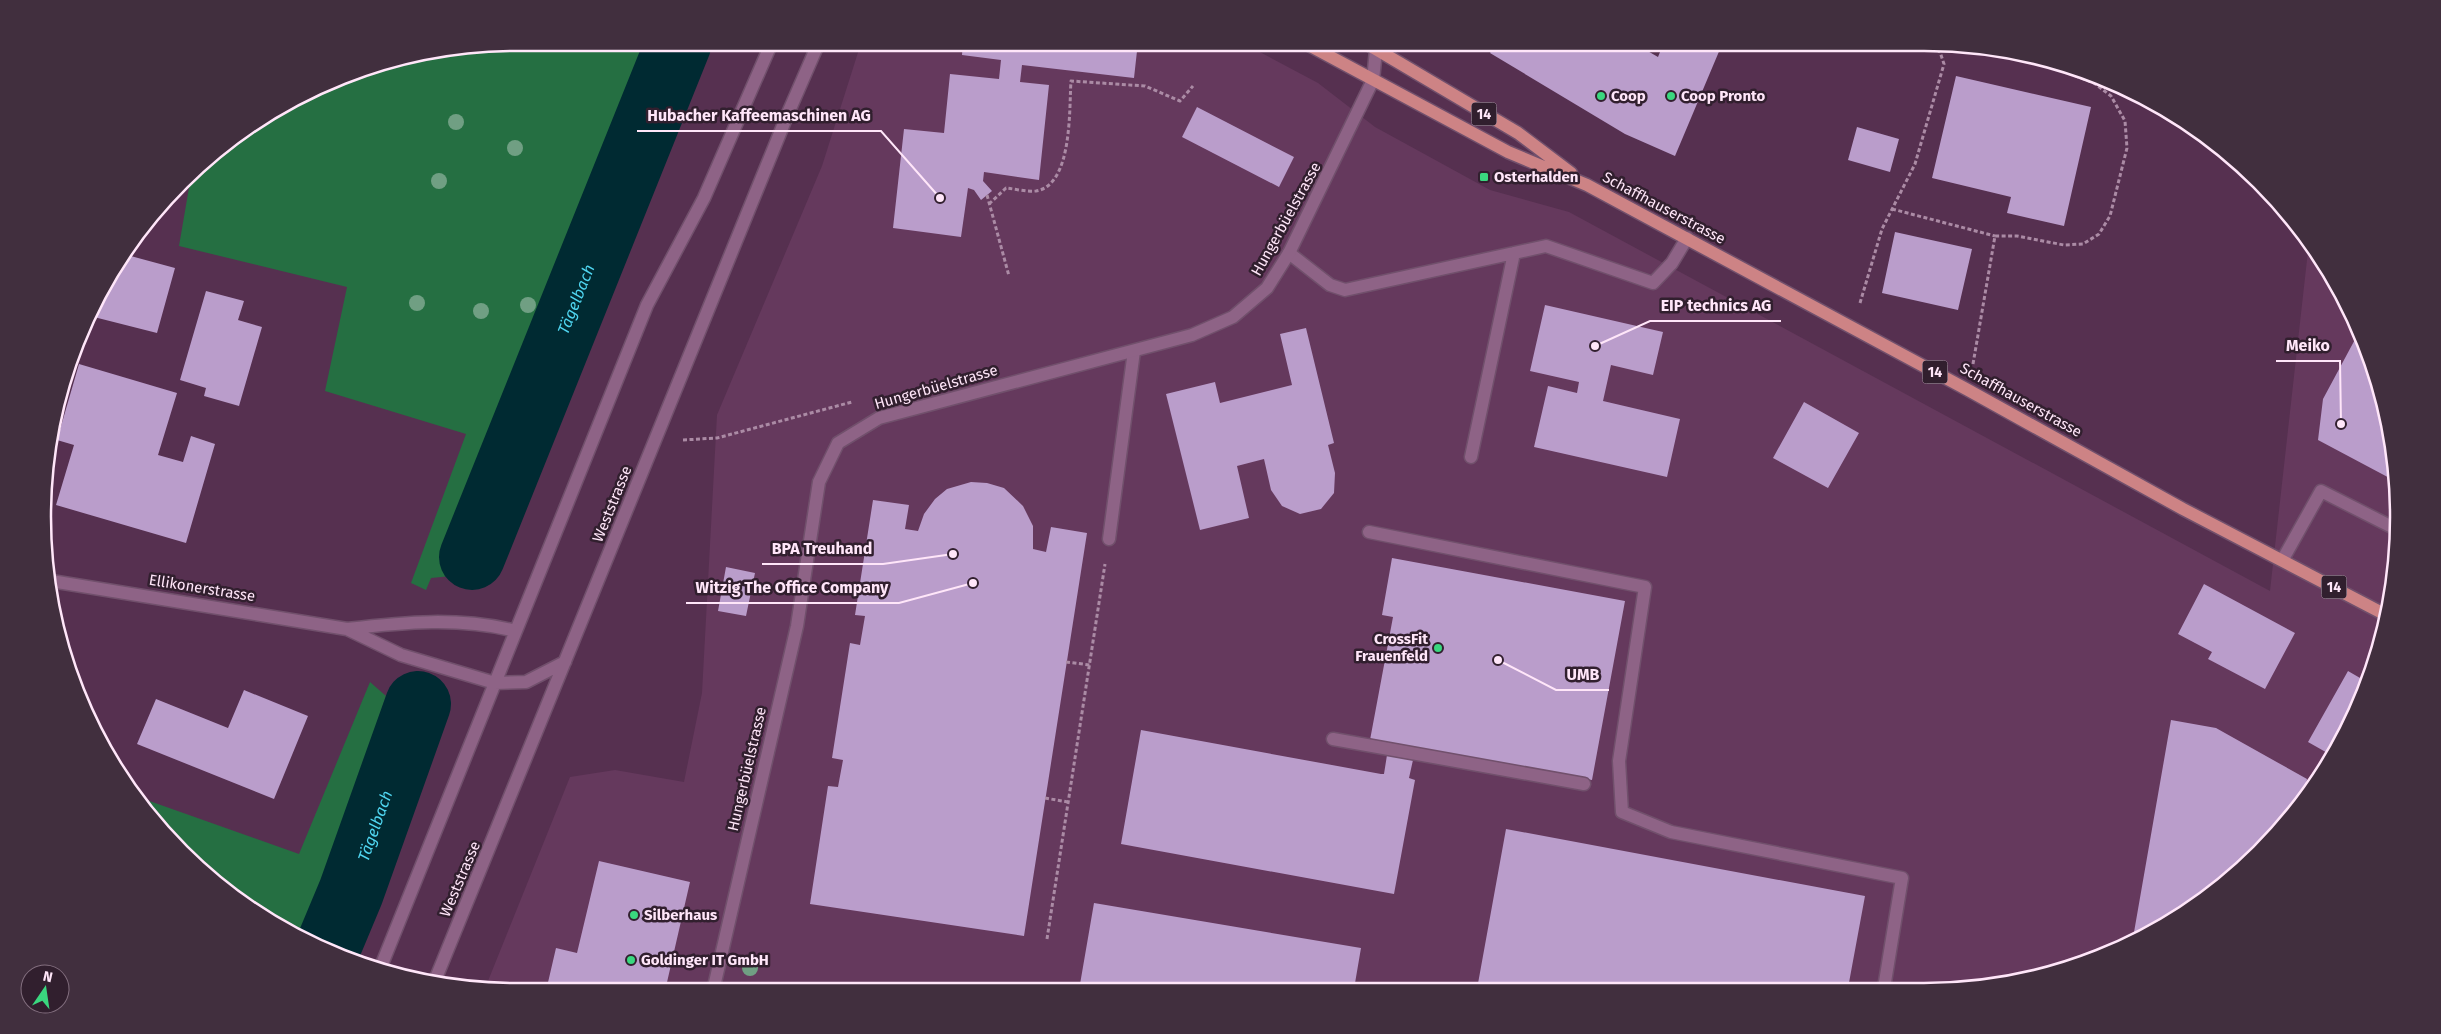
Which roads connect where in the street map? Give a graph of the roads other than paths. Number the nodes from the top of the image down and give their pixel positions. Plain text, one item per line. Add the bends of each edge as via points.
1 (768, 51) edge
2 (815, 51) edge
3 (1320, 51) edge
4 (1376, 51) edge
5 (1378, 51) edge
6 (1373, 80) junction
7 (1587, 185) junction
8 (1687, 238) junction
9 (1289, 253) junction
10 (1514, 253) junction
11 (1134, 351) junction
12 (1472, 457) dead end
13 (2390, 527) edge
14 (1369, 532) dead end
15 (1109, 539) road end
16 (2282, 560) junction
17 (55, 581) edge
18 (2380, 612) edge
19 (348, 629) junction
20 (516, 631) junction
21 (566, 662) junction
22 (495, 684) junction
23 (1333, 739) dead end
24 (1584, 784) dead end
25 (382, 963) edge
26 (437, 976) edge
27 (715, 983) edge
28 (1885, 983) edge

1 - 20 main road via 704,198 647,305
2 - 21 main road, Weststrasse
3 - 6 main road, Schaffhauserstrasse / 14
4 - 6 main road, Hungerbüelstrasse
5 - 7 main road, Schaffhauserstrasse / 14 via 1518,133
6 - 7 main road, Schaffhauserstrasse / 14 via 1508,152
6 - 9 main road, Hungerbüelstrasse
7 - 8 main road, Schaffhauserstrasse / 14
8 - 10 main road via 1672,263 1653,283 1546,246
8 - 16 main road, Schaffhauserstrasse / 14
9 - 10 main road via 1330,285 1345,290
9 - 11 main road, Hungerbüelstrasse via 1266,288 1233,316 1192,335
10 - 12 main road
11 - 15 main road
11 - 27 main road, Hungerbüelstrasse via 879,418 838,443 819,482 797,626
13 - 16 main road via 2321,491
14 - 28 main road via 1645,587 1618,762 1622,812 1671,832 1902,878
16 - 18 main road, Schaffhauserstrasse / 14
17 - 19 main road, Ellikonerstrasse
19 - 20 main road, Ellikonerstrasse via 414,621 493,626
19 - 22 main road, Ellikonerstrasse via 401,655
20 - 22 main road
21 - 22 main road, Ellikonerstrasse via 526,682
21 - 26 main road, Weststrasse
22 - 25 main road
23 - 24 main road

